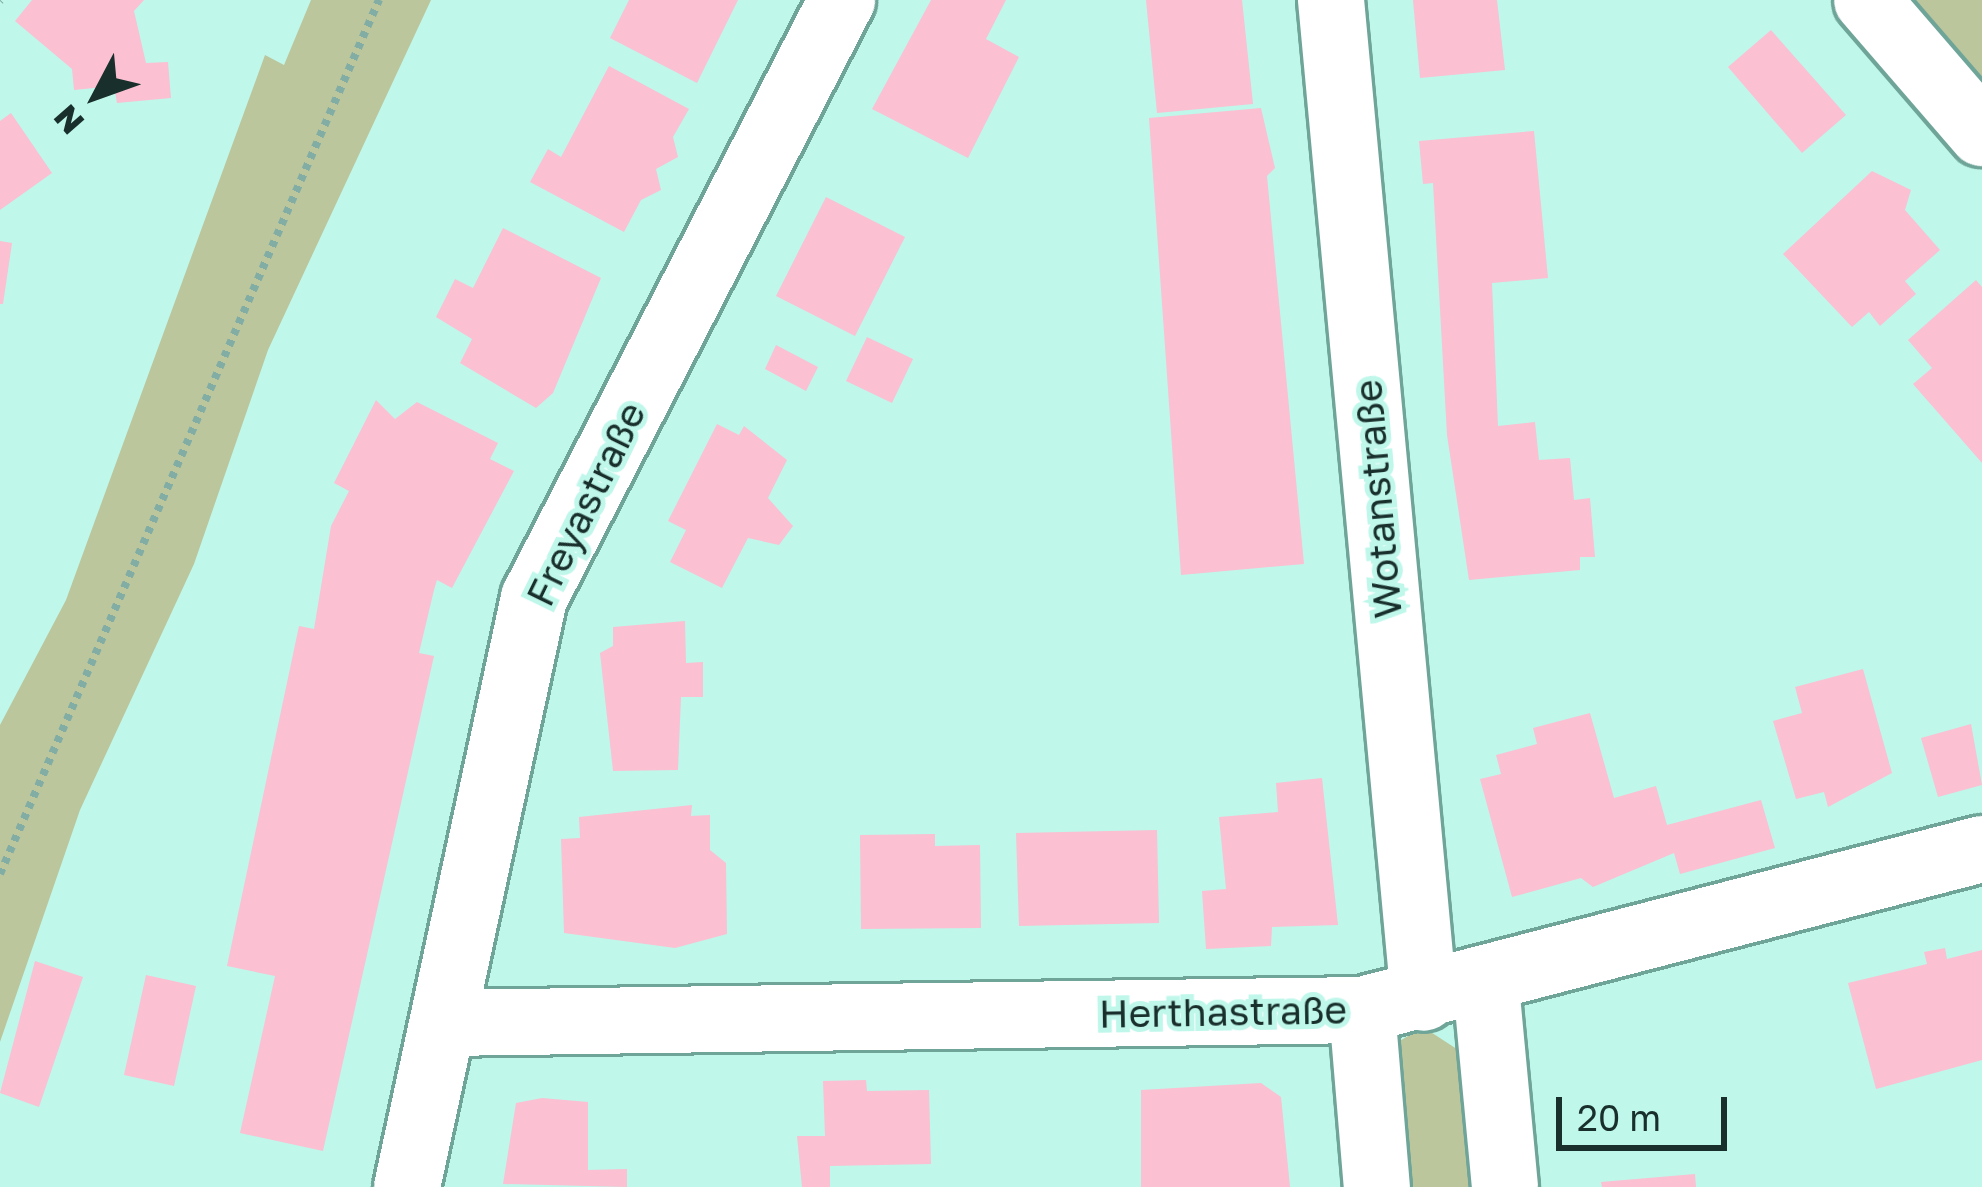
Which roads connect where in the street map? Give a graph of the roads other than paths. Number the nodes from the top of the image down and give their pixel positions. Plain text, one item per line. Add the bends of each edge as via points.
1 (842, 0) edge
2 (1331, 0) edge
3 (1867, 0) edge
4 (1982, 134) edge
5 (1982, 849) edge
6 (1424, 998) junction
7 (444, 1023) junction
8 (407, 1187) edge
9 (1377, 1187) edge
10 (1505, 1187) edge

1 - 7 street, Freyastraße via 534,598
2 - 6 street, Wotanstraße
3 - 4 street
5 - 6 street, Herthastraße
6 - 7 street, Herthastraße
6 - 9 street, Wotanstraße
6 - 10 street, Wotanstraße
7 - 8 street, Freyastraße

